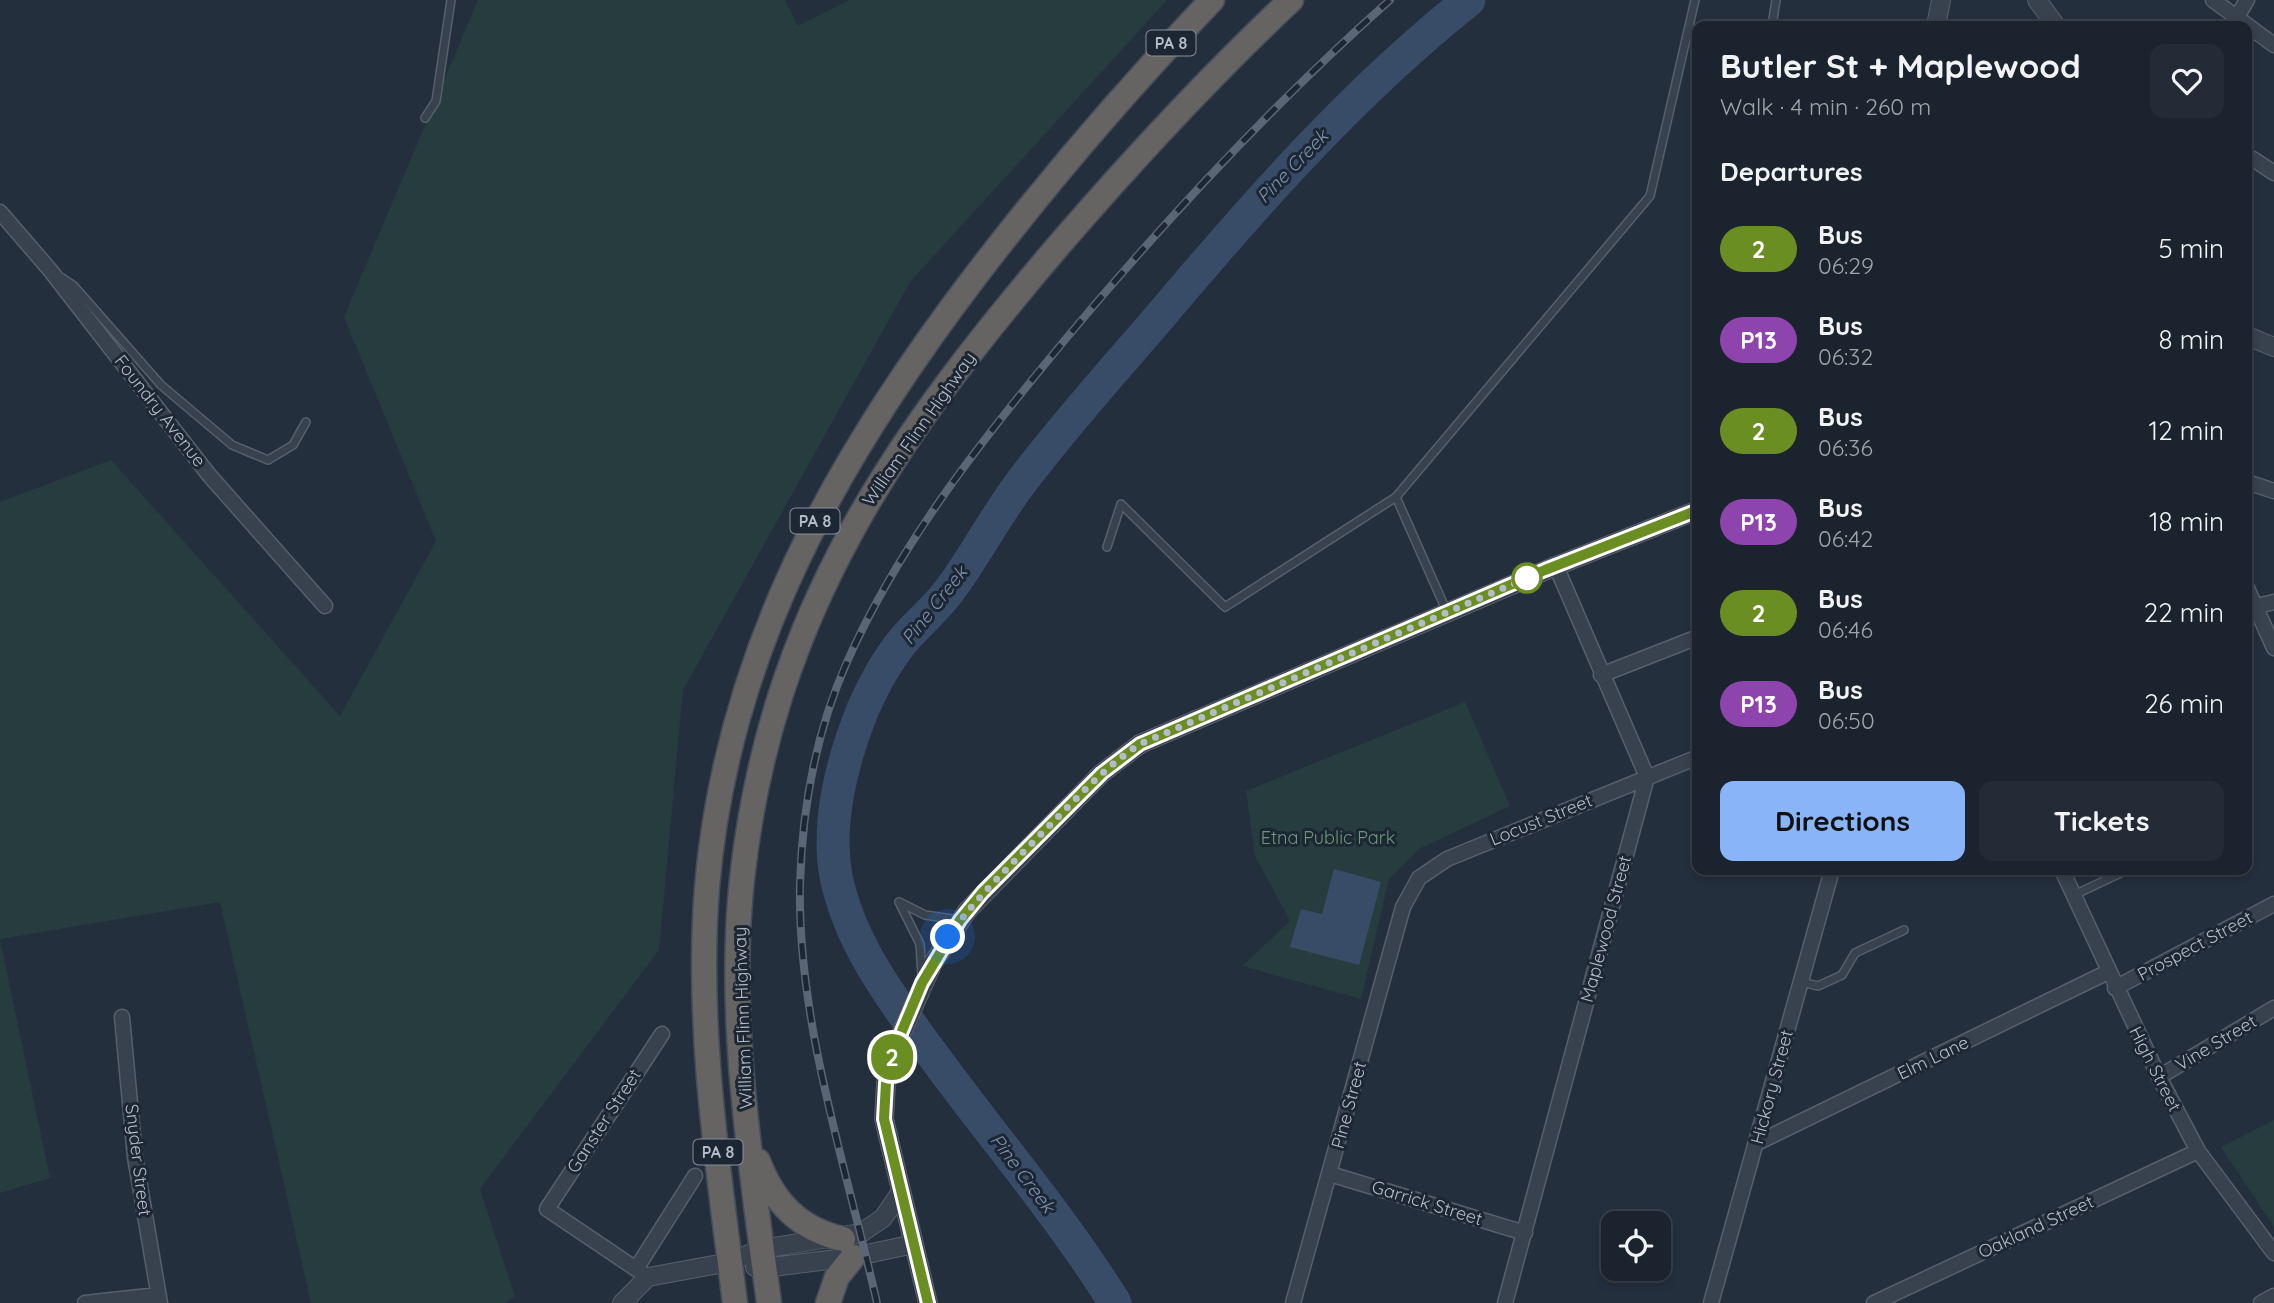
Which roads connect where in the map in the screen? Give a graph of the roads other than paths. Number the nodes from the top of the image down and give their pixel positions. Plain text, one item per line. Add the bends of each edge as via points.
1 (451, 0) edge
2 (1212, 0) edge
3 (1291, 0) edge
4 (1695, 0) edge
5 (1776, 0) edge
6 (1941, 0) edge
7 (2213, 0) edge
8 (2247, 0) edge
9 (1773, 21) edge
10 (1937, 21) edge
11 (2232, 21) edge
12 (2234, 21) edge
13 (2252, 33) edge
14 (2274, 45) edge
15 (425, 118) dead end
16 (2253, 159) dead end
17 (2274, 173) edge
18 (0, 212) edge
19 (50, 270) junction
20 (2252, 335) edge
21 (2274, 347) edge
22 (306, 422) dead end
23 (2252, 484) edge
24 (2274, 491) edge
25 (1396, 497) junction
26 (1692, 512) edge
27 (1107, 547) dead end
28 (1556, 566) junction
29 (2274, 602) edge
30 (324, 606) dead end
31 (2252, 607) edge
32 (2252, 609) edge
33 (1448, 612) junction
34 (1692, 639) edge
35 (2274, 648) edge
36 (1601, 675) junction
37 (1692, 759) edge
38 (1647, 777) junction
39 (1831, 875) edge
40 (2064, 875) edge
41 (2116, 875) edge
42 (2073, 895) junction
43 (2274, 904) edge
44 (1403, 907) joint
45 (960, 920) junction
46 (1904, 930) dead end
47 (2108, 972) junction
48 (1801, 982) junction
49 (922, 984) junction
50 (2115, 988) junction
51 (2274, 1008) edge
52 (122, 1017) dead end
53 (662, 1034) dead end
54 (2159, 1077) junction
55 (748, 1129) junction
56 (1757, 1143) junction
57 (2198, 1151) junction
58 (1330, 1174) junction
59 (695, 1176) dead end
60 (901, 1192) junction
61 (1525, 1233) junction
62 (914, 1244) junction
63 (848, 1248) junction
64 (2274, 1253) edge
65 (762, 1259) junction
66 (730, 1262) junction
67 (642, 1273) junction
68 (2274, 1296) edge
69 (159, 1299) edge
70 (85, 1303) edge
71 (622, 1303) edge
72 (735, 1303) edge
73 (769, 1303) edge
74 (828, 1303) edge
75 (928, 1303) edge
76 (1293, 1303) edge
77 (1506, 1303) edge
78 (1711, 1303) edge
79 (1874, 1303) edge
80 (2261, 1303) edge

1 - 15 lane via 436,101
2 - 66 highway, William Flinn Highway / PA 8 via 1046,186 918,354 831,492 765,629 722,779 707,891 706,1041
3 - 55 highway, William Flinn Highway / PA 8 via 1165,126 1035,274 914,429 859,514 825,578 776,707 746,846 738,957
4 - 25 lane via 1650,196
5 - 9 lane
6 - 10 street
7 - 11 street
8 - 12 street
13 - 14 street
16 - 17 street
18 - 19 street, Foundry Avenue
19 - 22 lane via 75,286 161,385 232,445 268,460 293,445
19 - 30 street, Foundry Avenue via 209,475
20 - 21 street
23 - 24 street
25 - 27 lane via 1225,607 1121,505
25 - 33 lane
26 - 28 street
28 - 33 street
28 - 36 street
29 - 31 street
32 - 35 street
33 - 45 street via 1140,744 1102,773
34 - 36 street
36 - 38 street
37 - 38 street, Locust Street
38 - 44 street, Locust Street via 1447,859 1419,878
38 - 61 street, Maplewood Street
39 - 48 street, Hickory Street
40 - 42 street, High Street
41 - 42 lane
42 - 47 street, High Street
43 - 50 street, Prospect Street
44 - 58 street, Pine Street
45 - 49 street
45 - 49 lane via 925,915 899,902 920,944
46 - 48 lane via 1855,953 1842,975 1818,986
47 - 50 street, High Street
47 - 56 street, Elm Lane
48 - 56 street, Hickory Street
49 - 60 street via 894,1050 883,1105
50 - 54 street, High Street
51 - 54 street, Vine Street
52 - 69 street, Snyder Street via 135,1157
53 - 67 street, Ganster Street via 547,1209
54 - 57 street, High Street
55 - 63 highway via 761,1168 783,1206 812,1230
55 - 65 highway, William Flinn Highway / PA 8
56 - 78 street, Hickory Street
57 - 64 street, High Street
57 - 79 street, Oakland Street
58 - 61 street, Garrick Street
58 - 76 street, Pine Street
59 - 67 street
60 - 62 street
60 - 63 street via 878,1223
61 - 77 street, Maplewood Street
62 - 63 street
62 - 75 street
63 - 65 street
63 - 74 highway
65 - 66 street
65 - 73 highway, PA 8
66 - 67 street
66 - 72 highway, PA 8
67 - 71 street
68 - 80 street
69 - 70 street

